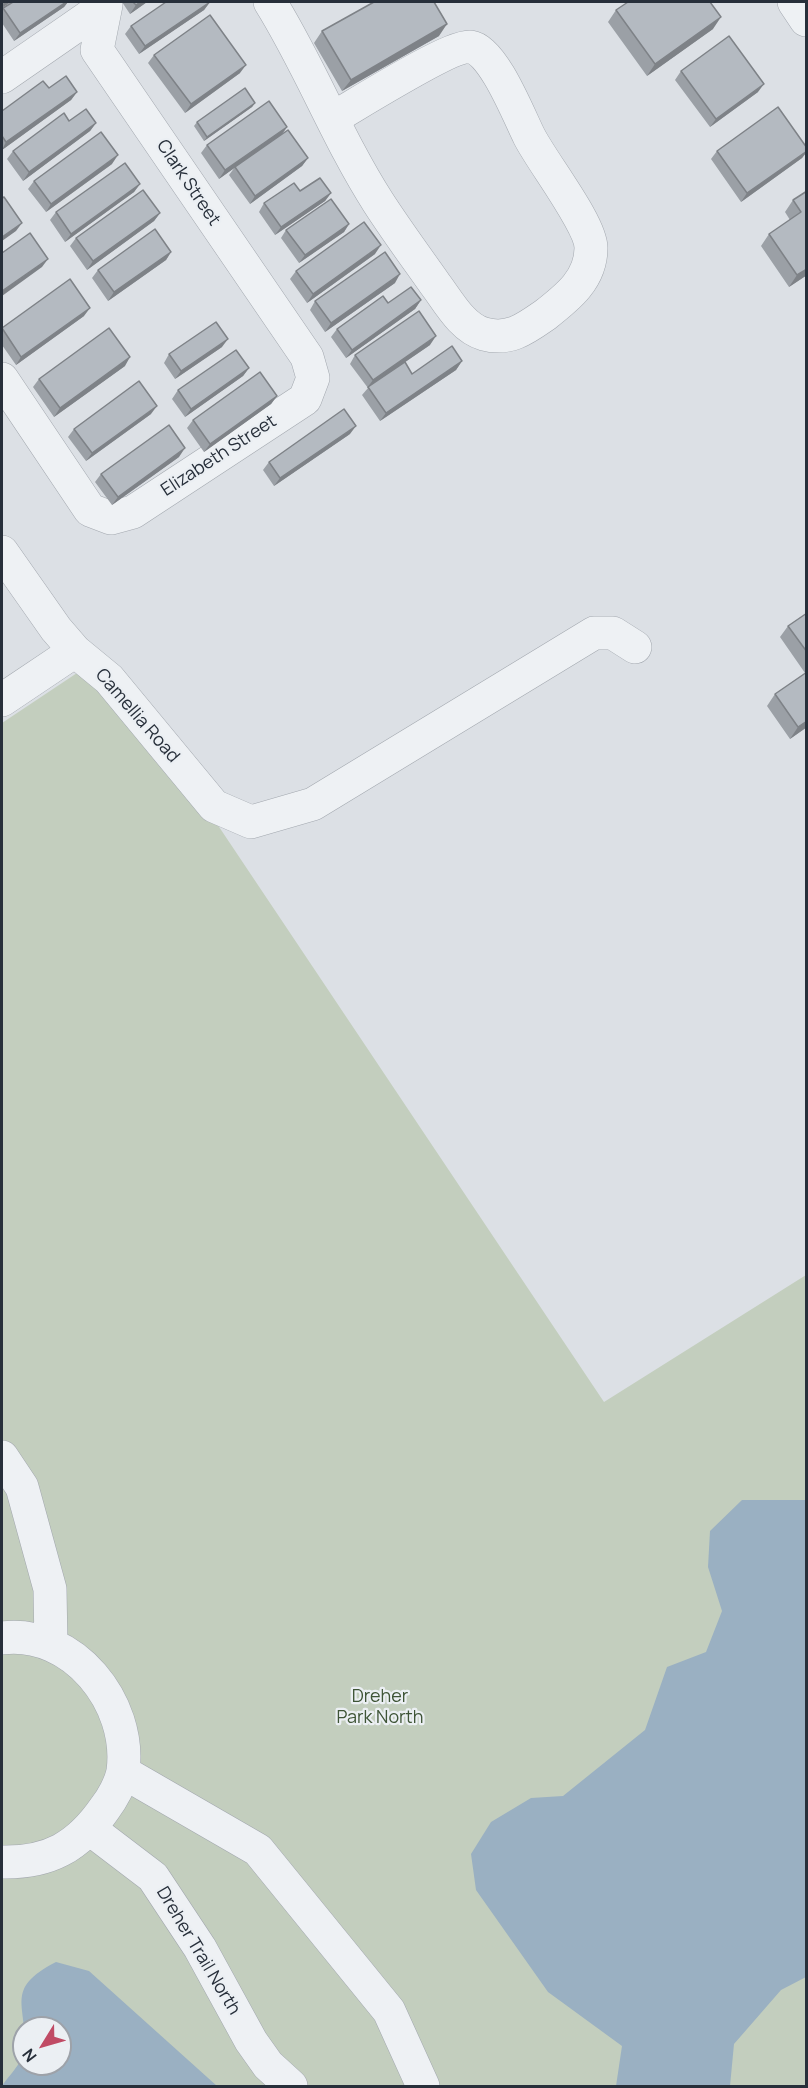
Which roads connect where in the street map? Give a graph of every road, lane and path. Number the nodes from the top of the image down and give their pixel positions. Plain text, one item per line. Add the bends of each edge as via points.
1 (270, 2) edge
2 (794, 2) edge
3 (105, 3) edge
4 (807, 20) edge
5 (4, 69) edge
6 (333, 118) junction
7 (307, 357) joint
8 (2, 379) edge
9 (2, 552) edge
10 (635, 647) dead end
11 (75, 651) junction
12 (2, 700) edge
13 (2, 1457) edge
14 (2, 1638) edge
15 (51, 1645) junction
16 (123, 1772) junction
17 (90, 1829) junction
18 (2, 1862) edge
19 (291, 2086) edge
20 (423, 2086) edge

1 - 6 street
2 - 4 street
3 - 5 street
3 - 7 street, Clark Street via 97,50
6 - 6 street via 378,202 472,329 503,337 517,334 573,292 583,278 590,263 591,244 581,221 537,153 493,66 478,48 469,46 446,54
7 - 8 street, Elizabeth Street via 313,378 305,399 133,512 111,518 90,510
9 - 11 street, Camellia Road
10 - 11 street, Camellia Road via 613,633 594,633 313,804 251,822 214,806 109,679
11 - 12 street
13 - 15 street via 22,1487 50,1589
14 - 15 street
15 - 16 street via 83,1665 107,1693 120,1728
16 - 17 street via 111,1800
16 - 20 street via 258,1850 388,2011
17 - 18 street via 61,1851 26,1862
17 - 19 street, Dreher Trail North via 153,1878 200,1948 251,2041 268,2065

